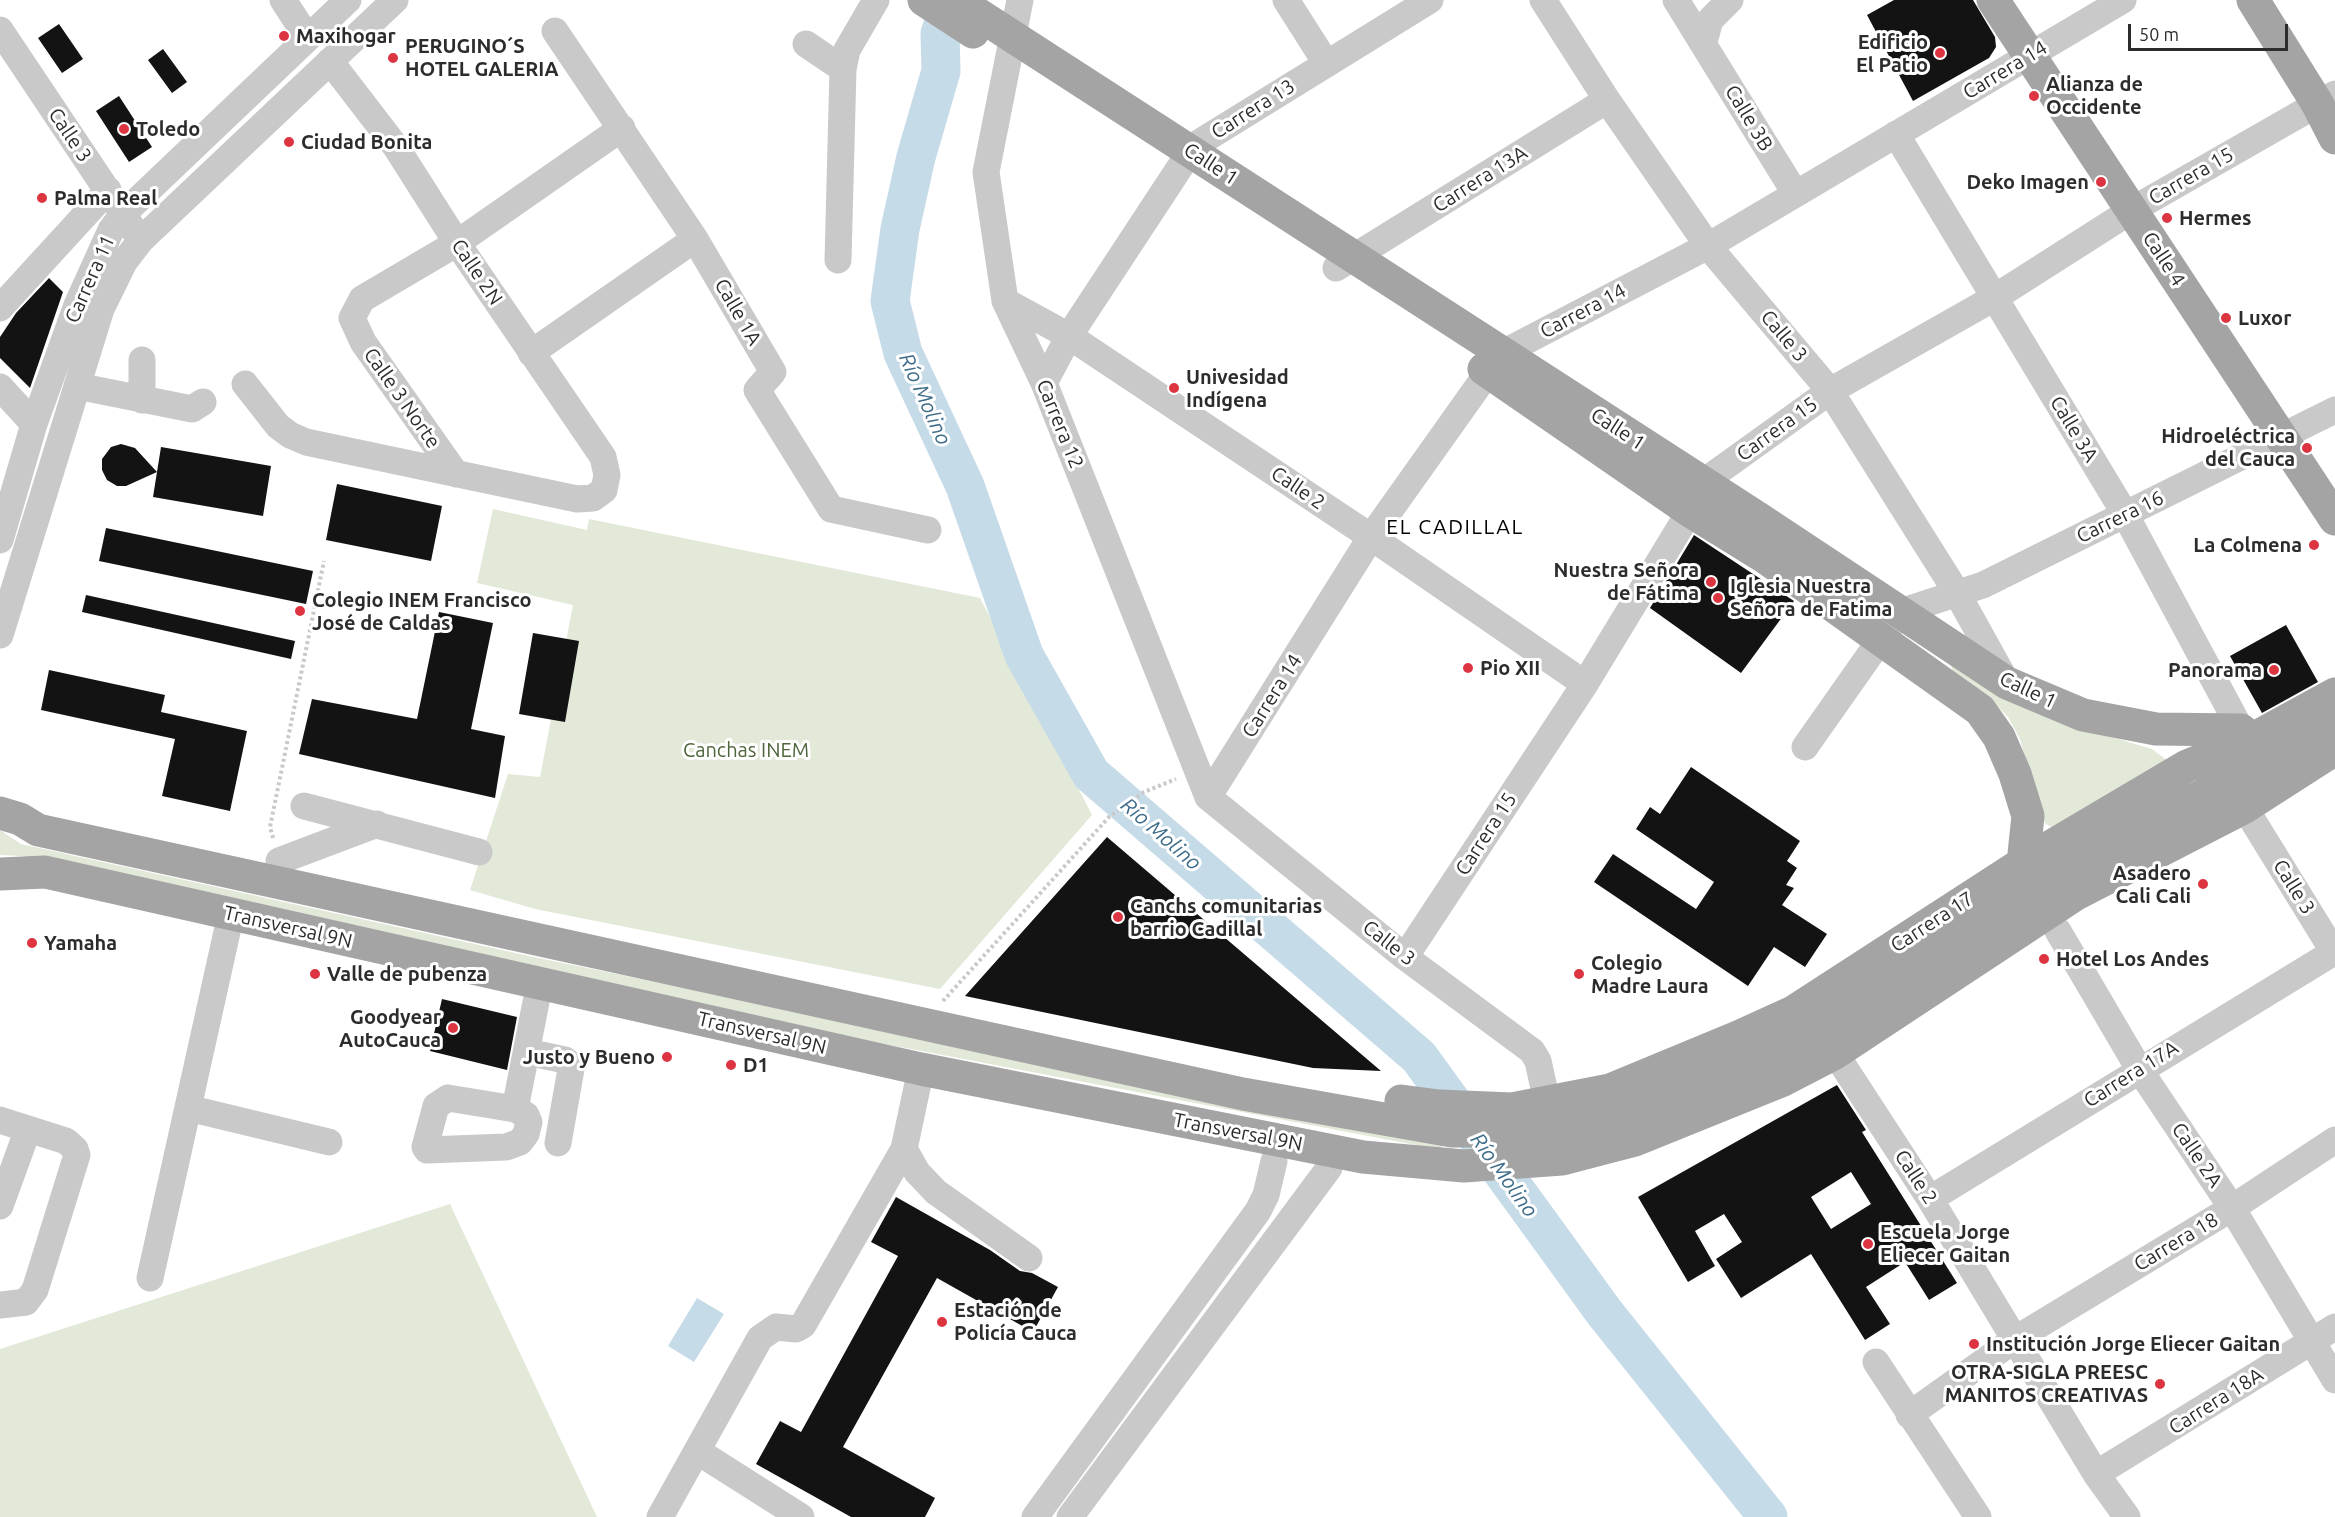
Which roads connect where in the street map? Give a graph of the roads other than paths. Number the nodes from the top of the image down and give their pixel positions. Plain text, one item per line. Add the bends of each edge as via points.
1 (283, 0) edge
2 (348, 0) edge
3 (395, 0) edge
4 (876, 0) edge
5 (924, 0) edge
6 (956, 0) edge
7 (1020, 0) edge
8 (1286, 0) edge
9 (1430, 0) edge
10 (1544, 0) edge
11 (1676, 0) edge
12 (1730, 0) edge
13 (1993, 0) edge
14 (2123, 0) edge
15 (2253, 0) edge
16 (0, 30) edge
17 (555, 31) dead end
18 (307, 37) junction
19 (998, 39) junction
20 (1704, 42) junction
21 (806, 44) dead end
22 (2030, 55) junction
23 (330, 61) junction
24 (1326, 63) junction
25 (843, 69) junction
26 (2326, 99) edge
27 (1607, 100) junction
28 (622, 128) junction
29 (1896, 134) junction
30 (2335, 138) edge
31 (1185, 156) junction
32 (108, 190) junction
33 (1795, 194) junction
34 (2132, 210) junction
35 (123, 214) junction
36 (695, 239) junction
37 (141, 240) junction
38 (457, 243) junction
39 (1708, 246) junction
40 (838, 260) dead end
41 (1345, 263) junction
42 (1994, 298) junction
43 (1005, 301) junction
44 (0, 308) edge
45 (1069, 336) junction
46 (531, 353) junction
47 (142, 360) dead end
48 (1495, 363) junction
49 (1044, 383) junction
50 (245, 384) dead end
51 (77, 386) junction
52 (0, 387) edge
53 (1830, 391) junction
54 (142, 400) junction
55 (203, 402) dead end
56 (2335, 410) edge
57 (34, 424) junction
58 (2281, 437) junction
59 (456, 474) junction
60 (1696, 497) junction
61 (2125, 514) junction
62 (2335, 519) edge
63 (928, 530) dead end
64 (1371, 537) junction
65 (0, 540) edge
66 (1957, 593) junction
67 (1900, 612) junction
68 (0, 635) edge
69 (1881, 638) junction
70 (2007, 683) junction
71 (1585, 684) junction
72 (2335, 694) edge
73 (2335, 722) edge
74 (2246, 735) junction
75 (1805, 747) dead end
76 (2335, 749) edge
77 (2335, 769) edge
78 (1208, 797) junction
79 (304, 806) dead end
80 (10, 816) edge
81 (2253, 821) junction
82 (377, 824) junction
83 (479, 852) dead end
84 (279, 861) junction
85 (2023, 863) junction
86 (0, 876) edge
87 (229, 924) junction
88 (2058, 931) junction
89 (2334, 953) edge
90 (1405, 957) junction
91 (536, 1002) junction
92 (1101, 1049) junction
93 (526, 1052) junction
94 (1835, 1053) junction
95 (2139, 1069) junction
96 (1135, 1070) junction
97 (920, 1078) junction
98 (1547, 1102) junction
99 (188, 1108) junction
100 (515, 1109) dead end
101 (1446, 1118) junction
102 (0, 1120) edge
103 (1511, 1120) junction
104 (28, 1129) junction
105 (2335, 1140) edge
106 (329, 1142) dead end
107 (558, 1143) dead end
108 (904, 1149) junction
109 (1274, 1161) junction
110 (1464, 1167) junction
111 (1329, 1168) junction
112 (1930, 1199) junction
113 (0, 1206) edge
114 (2232, 1208) junction
115 (1029, 1258) dead end
116 (150, 1278) dead end
117 (0, 1305) edge
118 (2335, 1327) edge
119 (2014, 1340) junction
120 (2312, 1341) junction
121 (1876, 1362) dead end
122 (2335, 1380) edge
123 (1909, 1415) junction
124 (697, 1451) junction
125 (2096, 1474) junction
126 (660, 1517) edge
127 (801, 1517) edge
128 (1035, 1517) edge
129 (1070, 1517) edge
130 (1978, 1517) edge
131 (2127, 1517) edge

1 - 18 street
2 - 18 street, Carrera 11
3 - 23 street
4 - 25 street via 848,50
5 - 19 main road, Calle 1
6 - 19 main road, Calle 1
7 - 19 street
8 - 24 street
9 - 24 street, Carrera 13
10 - 27 street, Calle 3
11 - 20 street, Calle 3B
12 - 20 street via 1710,20
13 - 22 main road, Calle 4
14 - 22 street, Carrera 14
15 - 26 main road
16 - 32 street, Calle 3
17 - 28 street, Calle 1A
18 - 35 street, Carrera 11
19 - 31 main road, Calle 1
19 - 43 street, Carrera 12 via 986,172
20 - 33 street, Calle 3B
21 - 25 street
22 - 29 street, Carrera 14
22 - 34 main road, Calle 4
23 - 37 street
23 - 38 street, Calle 2N via 396,147
24 - 31 street, Carrera 13
25 - 40 street
26 - 30 main road
26 - 34 street, Carrera 15
27 - 39 street, Calle 3
27 - 41 street, Carrera 13A
28 - 36 street, Calle 1A
28 - 38 street
29 - 33 street, Carrera 14
29 - 42 street, Calle 3A
31 - 41 main road, Calle 1
31 - 45 street, Carrera 13
32 - 35 street, Calle 3
32 - 44 street
33 - 39 street, Carrera 14
34 - 42 street, Carrera 15
34 - 58 main road, Calle 4
35 - 37 street, Calle 3
35 - 57 street, Carrera 11 via 102,246
36 - 46 street
36 - 63 street, Calle 1A via 773,372 757,390 831,509
37 - 51 street via 124,262 101,309
38 - 46 street, Calle 2N
38 - 59 street, Calle 3 Norte via 363,299 352,318 363,342
39 - 48 street, Carrera 14
39 - 53 street, Calle 3
41 - 48 main road, Calle 1
42 - 53 street, Carrera 15
42 - 61 street, Calle 3A
43 - 45 street, Calle 2
43 - 49 street, Carrera 12
45 - 49 street, Carrera 13
45 - 64 street, Calle 2
46 - 59 street, Calle 2N via 603,457 608,475 604,490 593,498 577,499
47 - 54 street
48 - 60 main road, Calle 1
48 - 64 street, Carrera 14
49 - 78 street, Carrera 12
50 - 59 street via 278,426 306,442
51 - 54 street
51 - 68 street
52 - 57 street
53 - 60 street, Carrera 15
53 - 66 street, Calle 3
54 - 55 street via 192,410
56 - 58 street, Carrera 16
57 - 65 street, Carrera 11
58 - 61 street, Carrera 16
58 - 62 main road, Calle 4
60 - 67 main road, Calle 1
60 - 69 main road, Calle 1 via 1766,558
60 - 71 street, Carrera 15
61 - 66 street, Carrera 16 via 1983,585
61 - 74 street, Calle 3A
64 - 71 street, Calle 2
64 - 78 street, Carrera 14
66 - 67 street, Carrera 16
66 - 70 street, Calle 3
67 - 69 street
67 - 70 main road, Calle 1
69 - 75 street
69 - 85 main road, Calle 1 via 1980,710 1999,737 2028,816
70 - 74 main road, Calle 1 via 2084,715 2116,723
71 - 90 street, Carrera 15
72 - 74 main road, Carrera 17
73 - 103 main road, Carrera 17 via 2065,872 1812,1029 1767,1051 1629,1108 1557,1127
74 - 85 main road, Carrera 17
76 - 94 main road via 2245,807 2076,894
77 - 81 main road
78 - 90 street, Calle 3
79 - 82 street
80 - 84 main road, Transversal 9N via 42,809
80 - 96 main road, Transversal 9N via 49,833
81 - 88 main road
81 - 89 street, Calle 3
82 - 83 street
82 - 84 street
84 - 92 main road, Transversal 9N
85 - 98 main road, Carrera 17 via 1793,1012 1610,1090
86 - 87 main road, Transversal 9N via 45,872
87 - 91 main road
87 - 97 main road, Transversal 9N
87 - 99 street
88 - 94 main road via 1851,1055
88 - 95 street, Calle 2A
89 - 95 street, Carrera 17A
90 - 98 street, Calle 3 via 1532,1051
91 - 93 street
91 - 97 main road
92 - 96 main road
92 - 101 main road, Transversal 9N
93 - 100 street
93 - 107 street via 565,1060 571,1069
94 - 110 main road, Transversal 9N via 1781,1081 1635,1140 1562,1159
94 - 112 street, Calle 2
95 - 112 street, Carrera 17A
95 - 114 street, Calle 2A
96 - 101 main road, Transversal 9N via 1243,1094
97 - 108 street
97 - 109 main road
97 - 110 main road, Transversal 9N via 1363,1156
98 - 103 main road, Carrera 17
99 - 106 street
99 - 116 street
101 - 103 main road, Transversal 9N
102 - 104 street
104 - 113 street
104 - 117 street via 71,1144 76,1161 35,1290 26,1302
105 - 114 street, Carrera 18
108 - 115 street via 917,1172 936,1192
108 - 124 street via 803,1325 796,1329 776,1327 760,1338
109 - 111 main road
109 - 128 street via 1258,1211
110 - 111 main road via 1419,1182
111 - 129 street
112 - 119 street, Calle 2
114 - 119 street, Carrera 18
114 - 120 street, Calle 2A
118 - 120 street, Carrera 18A
119 - 123 street, Carrera 18
119 - 125 street, Calle 2
120 - 122 street, Calle 2A
120 - 125 street, Carrera 18A
121 - 123 street
123 - 130 street
124 - 126 street
124 - 127 street
125 - 131 street, Calle 2

